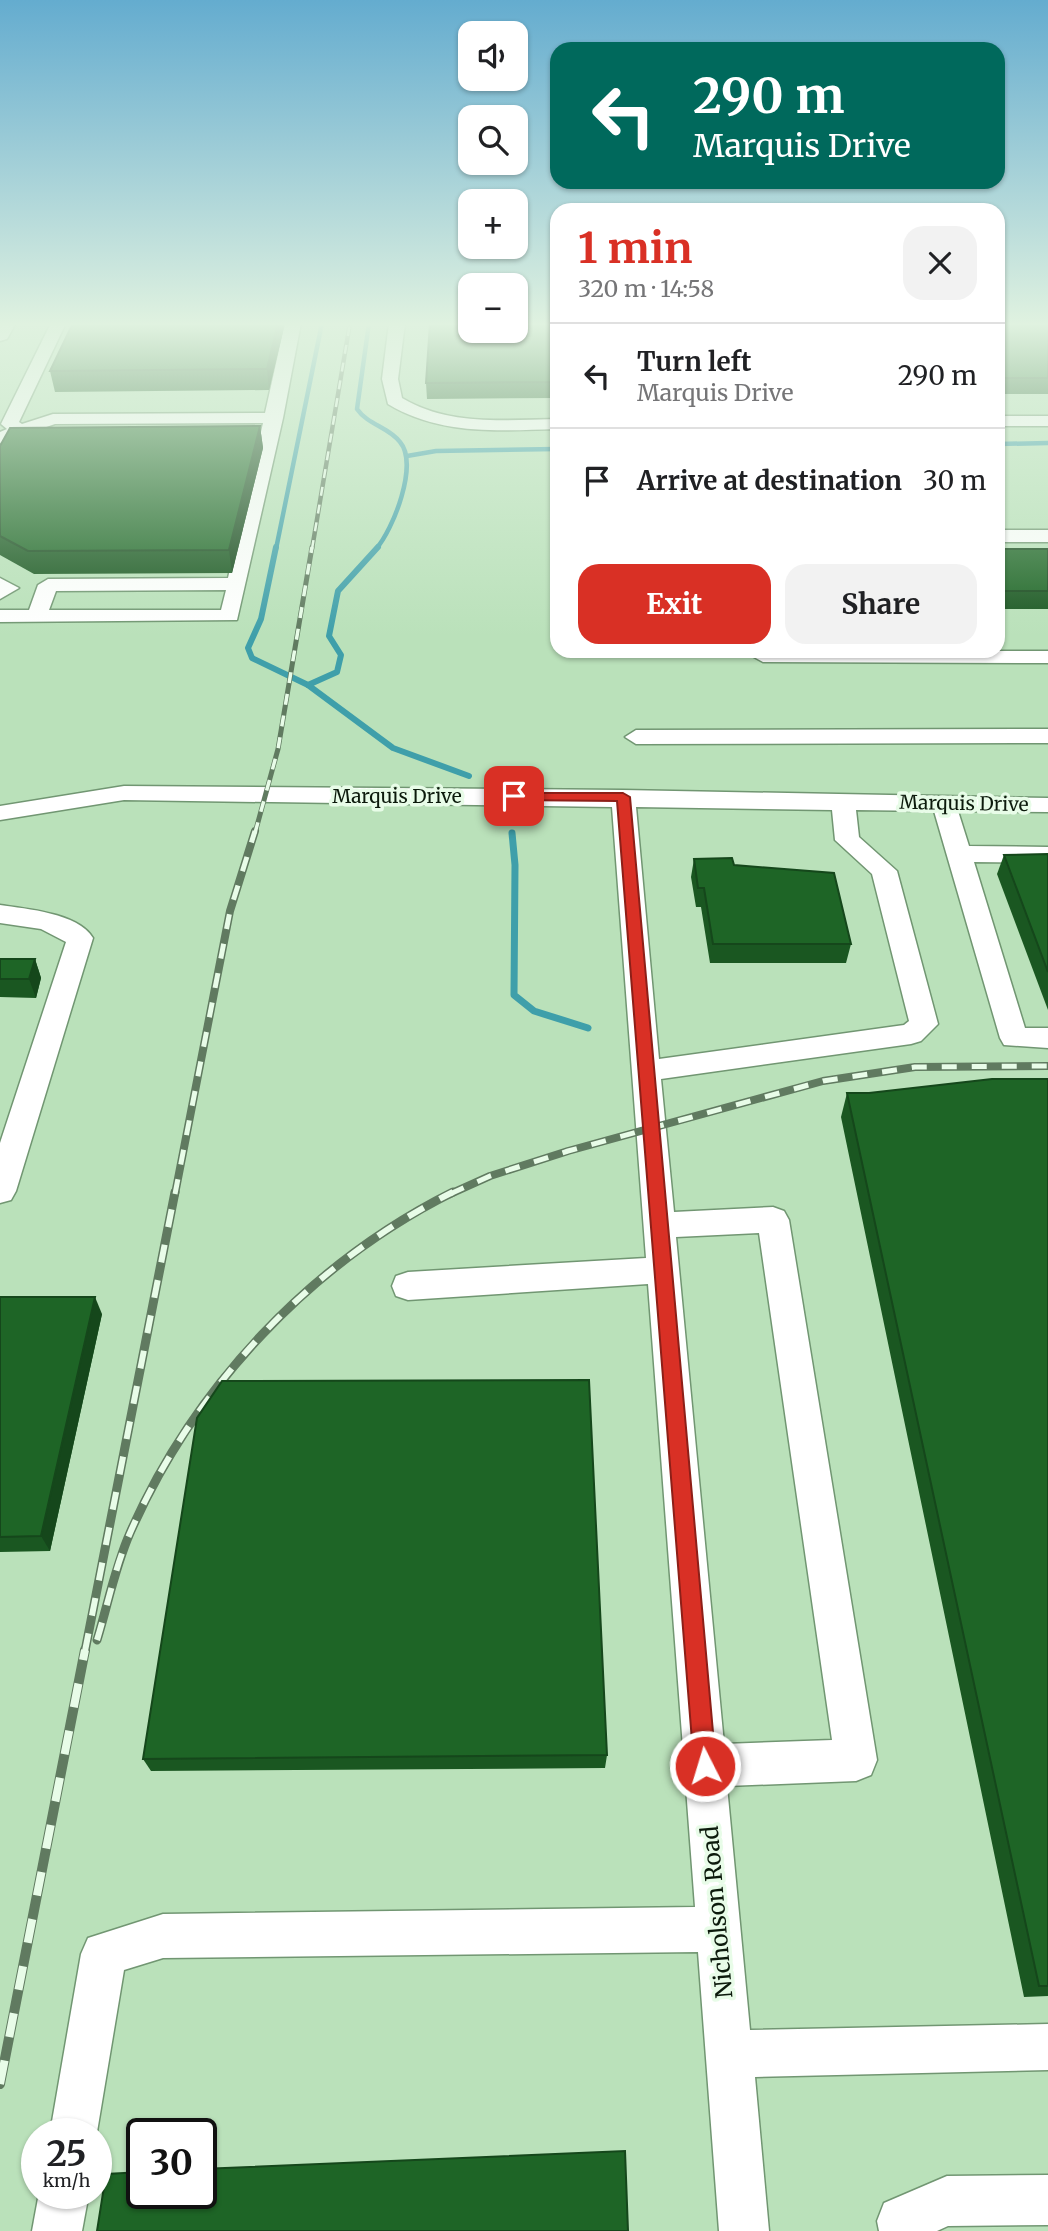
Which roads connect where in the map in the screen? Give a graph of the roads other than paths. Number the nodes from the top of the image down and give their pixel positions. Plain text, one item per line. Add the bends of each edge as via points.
1 (15, 427) edge
2 (29, 427) edge
3 (273, 427) edge
4 (20, 430) junction
5 (0, 438) edge
6 (1005, 536) edge
7 (1048, 536) edge
8 (0, 584) edge
9 (237, 584) junction
10 (0, 593) edge
11 (0, 616) edge
12 (36, 618) junction
13 (1005, 657) edge
14 (1048, 657) edge
15 (1048, 736) edge
16 (636, 737) dead end
17 (623, 797) junction
18 (843, 800) junction
19 (943, 802) junction
20 (1048, 805) edge
21 (0, 813) edge
22 (958, 854) junction
23 (1048, 855) edge
24 (0, 914) edge
25 (1048, 1038) edge
26 (646, 1071) junction
27 (0, 1191) edge
28 (660, 1225) junction
29 (663, 1270) junction
30 (408, 1286) dead end
31 (705, 1766) junction
32 (719, 1929) junction
33 (1048, 2047) edge
34 (729, 2054) junction
35 (77, 2118) edge
36 (1048, 2200) edge
37 (61, 2209) edge
38 (57, 2231) edge
39 (744, 2231) edge
40 (904, 2231) edge

1 - 4 street
2 - 4 street
3 - 9 street
4 - 5 street
6 - 7 street
8 - 10 street via 9,589
9 - 12 street via 48,585
9 - 12 street via 230,616
11 - 12 street
13 - 14 street
15 - 16 street
17 - 18 street, Marquis Drive
17 - 21 street, Marquis Drive via 124,793
17 - 26 street, Nicholson Road
18 - 19 street, Marquis Drive
18 - 26 street via 847,840 884,871 924,1024 911,1034
19 - 20 street, Marquis Drive
19 - 22 street
22 - 23 street
22 - 25 street via 1014,1038
24 - 27 street via 47,921 80,938
26 - 28 street, Nicholson Road
28 - 29 street, Nicholson Road
28 - 31 street via 773,1220 856,1760
29 - 30 street
29 - 31 street, Nicholson Road
31 - 32 street, Nicholson Road
32 - 34 street, Nicholson Road
32 - 35 street via 163,1936 104,1954
33 - 34 street
34 - 39 street, Nicholson Road
36 - 40 street via 947,2201 902,2221
37 - 38 street

